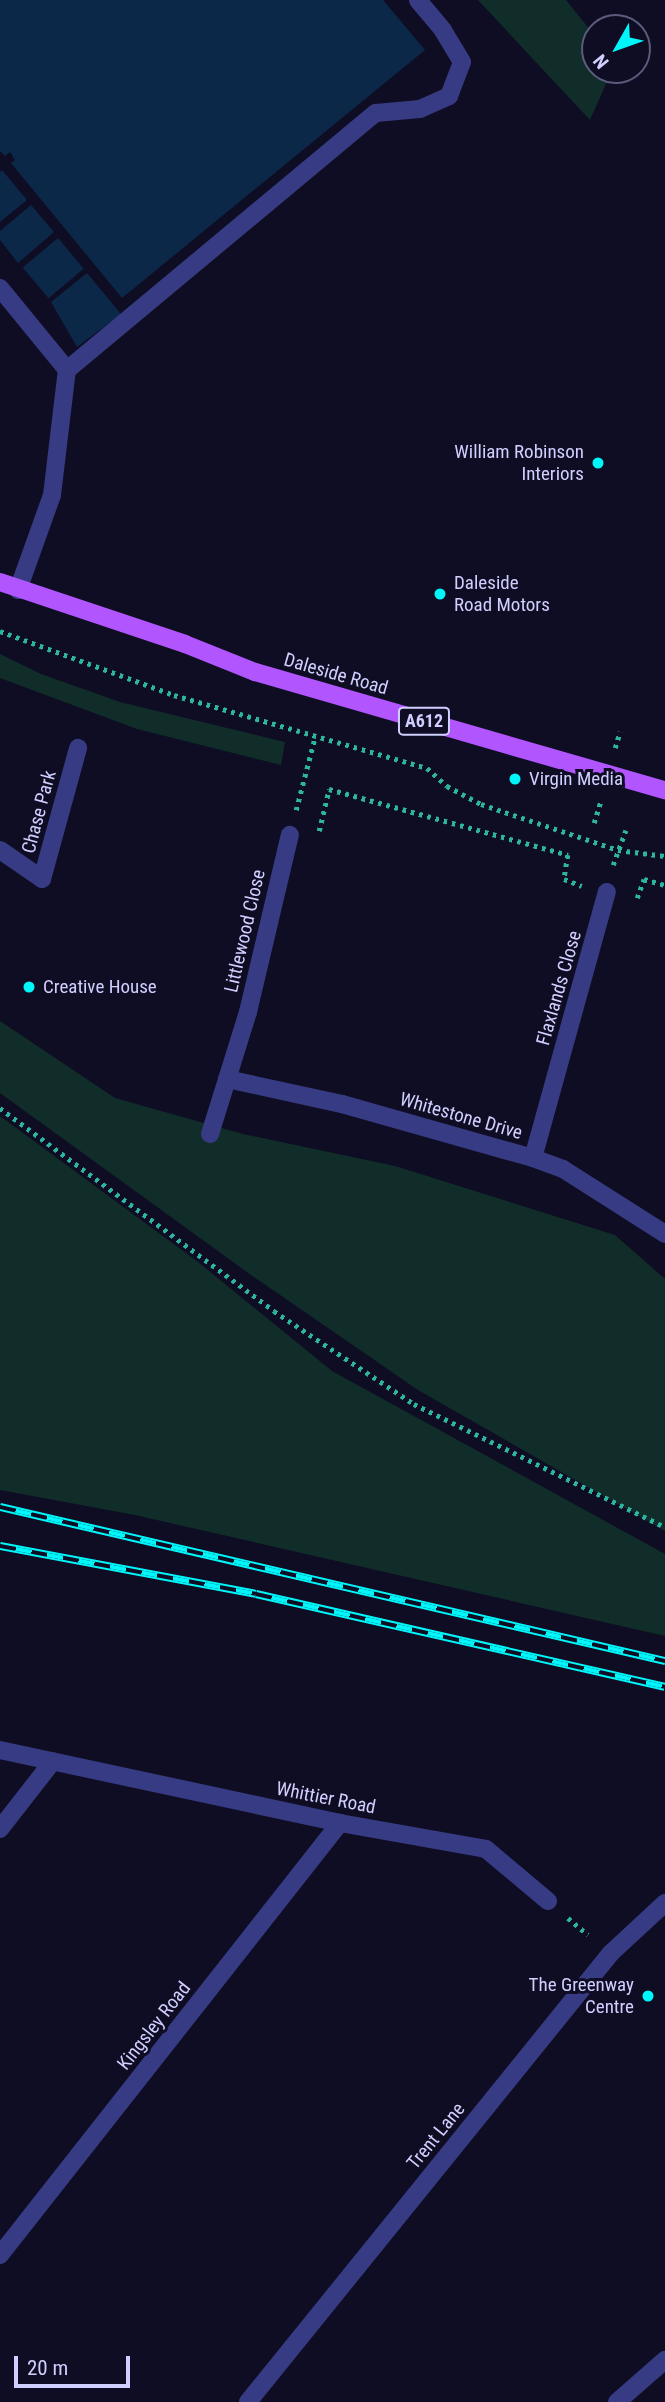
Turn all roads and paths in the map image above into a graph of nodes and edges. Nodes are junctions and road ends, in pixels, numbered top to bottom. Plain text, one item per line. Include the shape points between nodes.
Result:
1 (418, 0) edge
2 (0, 288) edge
3 (67, 370) junction
4 (0, 582) edge
5 (18, 590) junction
6 (0, 631) edge
7 (315, 737) junction
8 (78, 748) dead end
9 (665, 790) edge
10 (626, 830) dead end
11 (290, 835) junction
12 (0, 850) edge
13 (618, 850) junction
14 (665, 856) edge
15 (665, 885) edge
16 (607, 893) junction
17 (228, 1079) junction
18 (0, 1108) edge
19 (211, 1134) dead end
20 (533, 1158) junction
21 (665, 1234) edge
22 (665, 1527) edge
23 (0, 1750) edge
24 (53, 1761) junction
25 (340, 1823) junction
26 (0, 1829) edge
27 (548, 1902) joint
28 (665, 1903) edge
29 (611, 1953) junction
30 (0, 2255) edge
31 (665, 2360) edge
32 (248, 2402) edge
33 (617, 2402) edge

1 - 3 street via 462,62 449,96 420,110 376,113
2 - 3 street
3 - 5 street via 52,495
4 - 5 main road, Daleside Road / A612
5 - 9 main road, Daleside Road / A612 via 185,644 255,672
6 - 7 path via 174,695
7 - 11 path
7 - 13 path via 427,768 447,786 481,804
8 - 12 street, Chase Park via 42,879
10 - 13 path
11 - 16 path via 317,842 329,789 568,855 564,879
11 - 17 street, Littlewood Close
13 - 14 path
13 - 16 path
15 - 16 path via 644,879 637,899
16 - 20 street, Flaxlands Close
17 - 19 street, Littlewood Close
17 - 20 street, Whitestone Drive via 342,1104
18 - 22 path via 274,1311 414,1404
20 - 21 street, Whitestone Drive via 563,1169
23 - 24 street, Whittier Road
24 - 25 street, Whittier Road
24 - 26 street
25 - 27 street, Whittier Road via 486,1849
25 - 30 street, Kingsley Road
27 - 29 path
28 - 29 street, Trent Lane
29 - 32 street, Trent Lane
31 - 33 street

